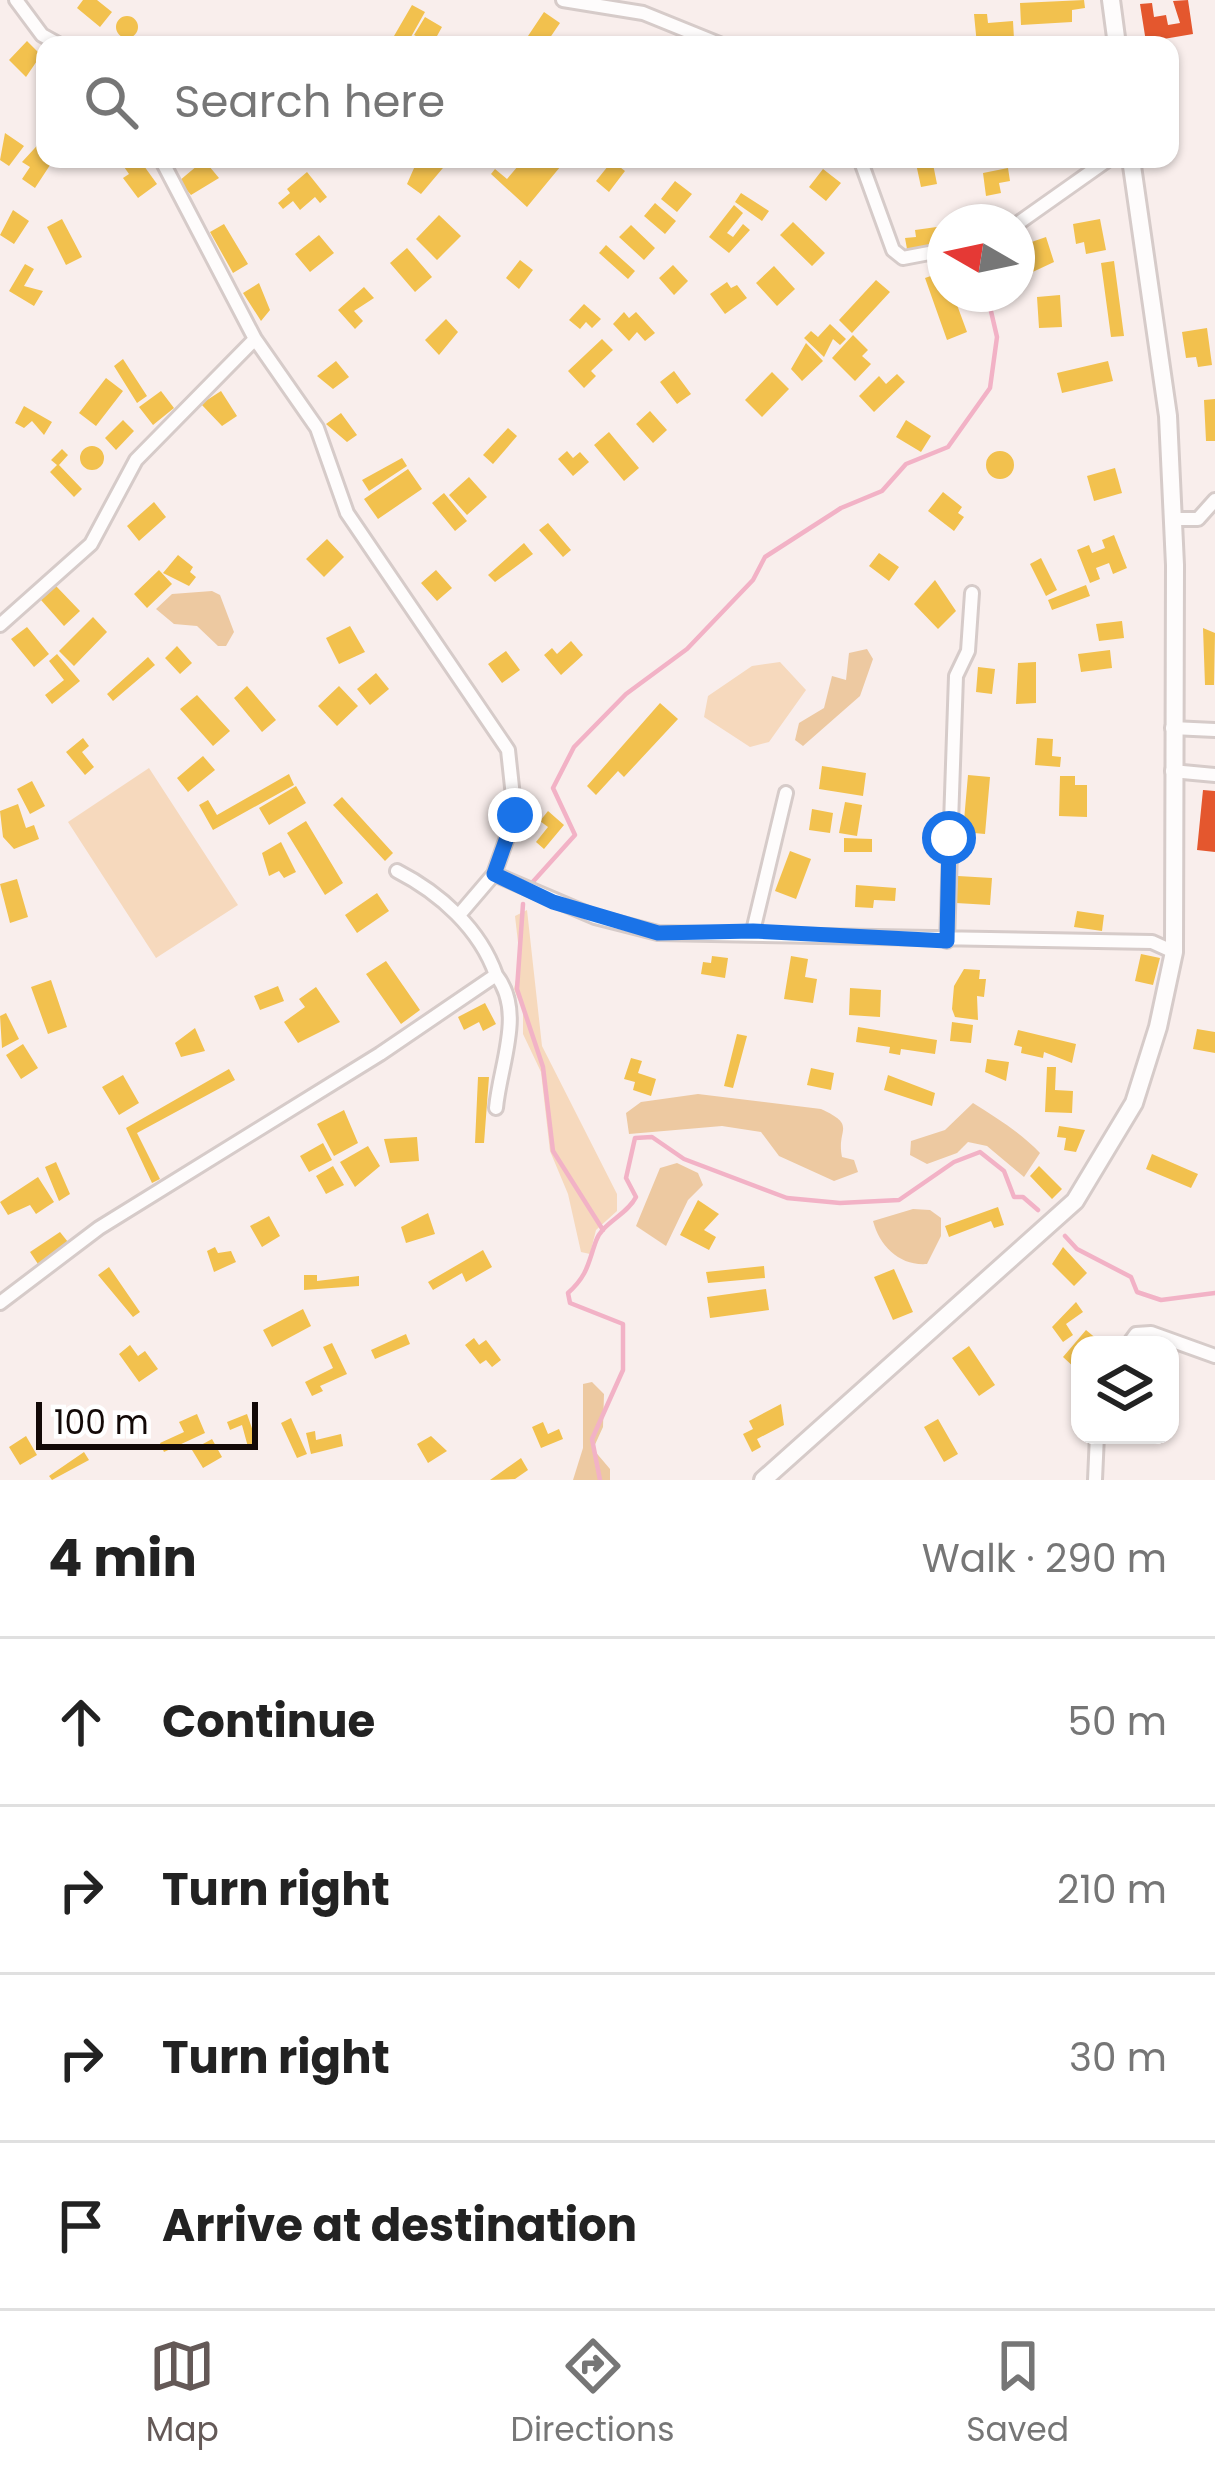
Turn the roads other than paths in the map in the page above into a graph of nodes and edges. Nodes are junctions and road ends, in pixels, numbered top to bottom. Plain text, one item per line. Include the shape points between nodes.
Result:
1 (563, 0) edge
2 (1111, 0) edge
3 (19, 1) edge
4 (45, 36) edge
5 (700, 36) edge
6 (1116, 36) edge
7 (166, 168) edge
8 (863, 168) edge
9 (1096, 168) edge
10 (1133, 168) edge
11 (1035, 211) edge
12 (927, 253) edge
13 (255, 339) junction
14 (1215, 500) edge
15 (1173, 519) junction
16 (972, 593) dead end
17 (0, 625) edge
18 (1172, 728) junction
19 (1215, 730) edge
20 (1172, 770) junction
21 (1215, 775) edge
22 (785, 793) dead end
23 (397, 871) dead end
24 (494, 874) junction
25 (459, 915) junction
26 (753, 931) junction
27 (947, 941) junction
28 (1174, 952) junction
29 (496, 975) junction
30 (496, 1108) dead end
31 (0, 1304) edge
32 (1179, 1344) edge
33 (1215, 1356) edge
34 (1097, 1444) edge
35 (763, 1480) edge
36 (1095, 1480) edge

1 - 5 street via 643,13
2 - 6 main road
3 - 4 street
7 - 13 street
8 - 12 street via 892,250 903,258
9 - 11 street
10 - 15 main road via 1168,416
13 - 17 street via 136,460 91,544
13 - 24 street via 317,428 347,513 508,750 515,815
14 - 15 street via 1198,519
15 - 18 main road
16 - 27 street via 968,651 956,676
18 - 19 street
18 - 20 main road
20 - 21 street
20 - 28 main road
22 - 26 street
23 - 25 street
24 - 25 street
24 - 26 street via 617,925 687,935
25 - 29 street
26 - 27 street
27 - 28 street via 1151,942
28 - 35 main road via 1134,1103 1075,1201
29 - 30 street via 511,1017
29 - 31 street via 152,1193
32 - 33 street
34 - 36 street

